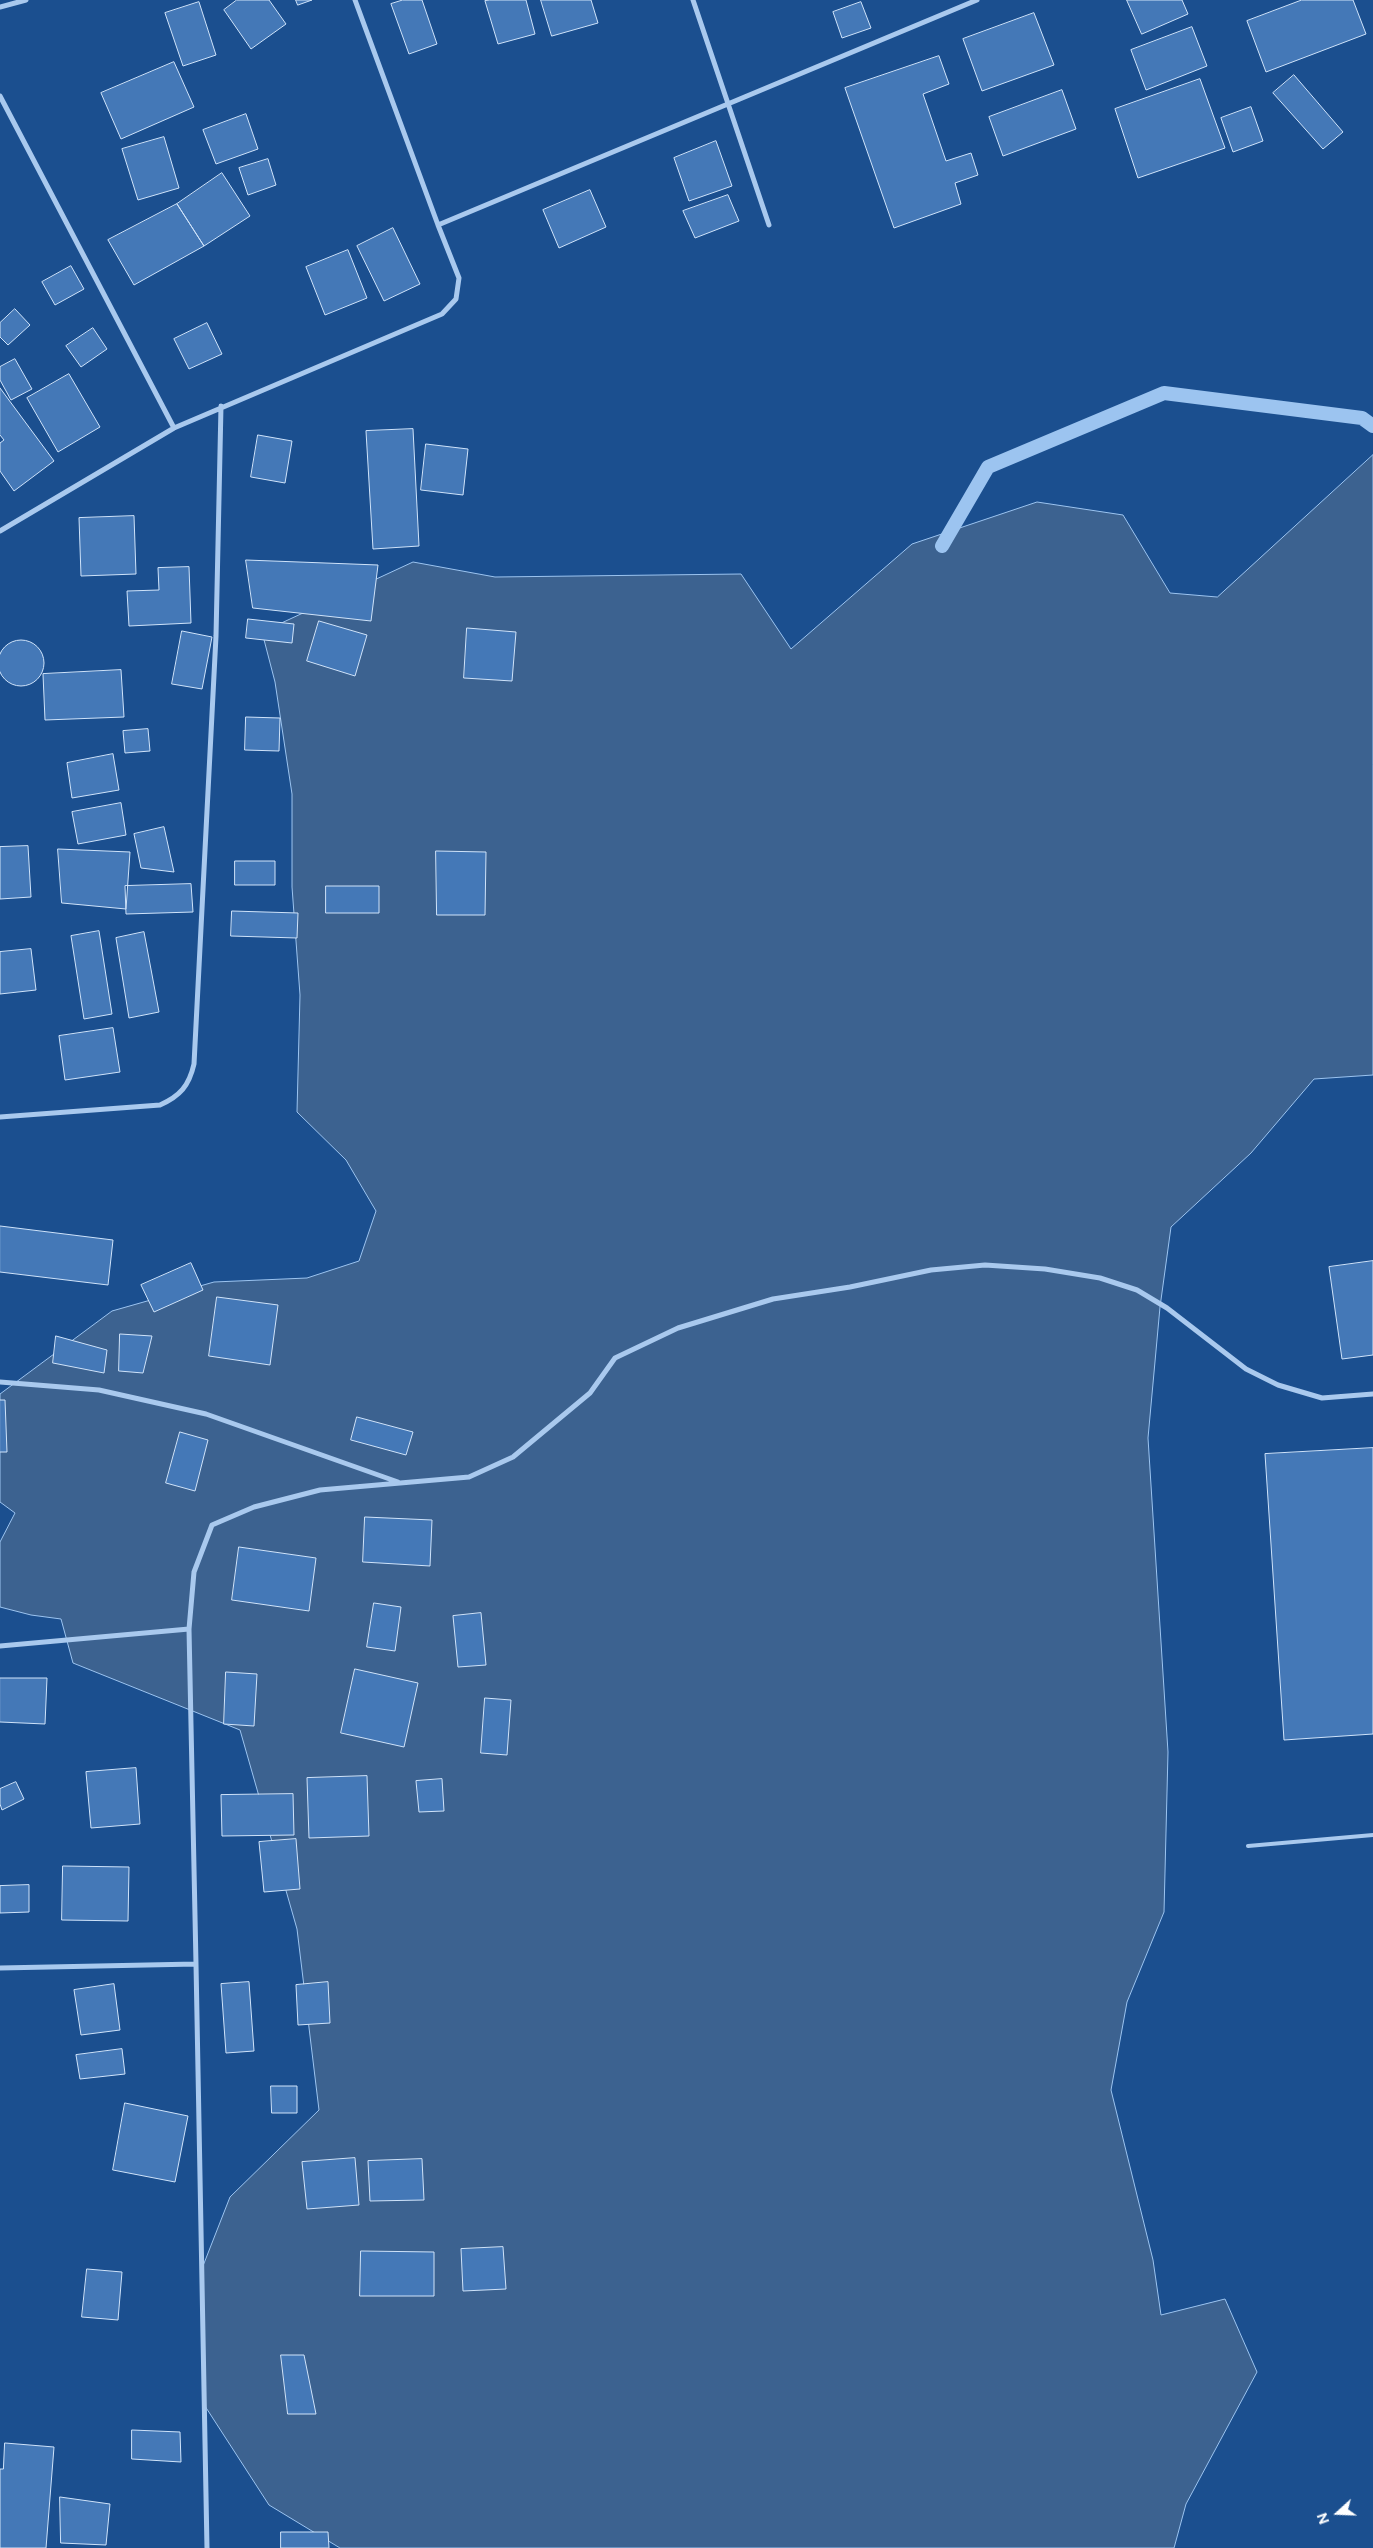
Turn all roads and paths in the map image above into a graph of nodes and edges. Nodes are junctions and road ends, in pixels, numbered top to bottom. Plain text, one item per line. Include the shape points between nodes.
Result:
1 (26, 0) edge
2 (355, 0) edge
3 (692, 0) edge
4 (977, 0) edge
5 (0, 8) edge
6 (0, 96) edge
7 (727, 103) junction
8 (438, 225) junction
9 (769, 225) dead end
10 (221, 406) junction
11 (174, 428) junction
12 (0, 531) edge
13 (0, 1117) edge
14 (0, 1382) edge
15 (1373, 1394) edge
16 (400, 1483) junction
17 (189, 1629) junction
18 (0, 1646) edge
19 (1373, 1835) edge
20 (1248, 1846) dead end
21 (196, 1964) junction
22 (0, 1968) edge
23 (208, 2548) edge

1 - 5 street
2 - 8 street
3 - 7 street
4 - 7 street
6 - 11 street
7 - 8 street
7 - 9 street
8 - 10 street via 459,278 456,299 442,314
10 - 11 street
10 - 13 street via 216,636 194,1064 190,1081 177,1098 160,1105
11 - 12 street
14 - 16 street via 99,1390 206,1414
15 - 16 street via 1322,1398 1278,1386 1246,1369 1167,1308 1137,1290 1075,1273 985,1265 931,1270 773,1299 678,1328 614,1358 590,1393 513,1457 468,1478
16 - 17 street via 320,1490 254,1507 212,1525 194,1572
17 - 18 street
17 - 21 street
19 - 20 lane
21 - 22 street
21 - 23 street

